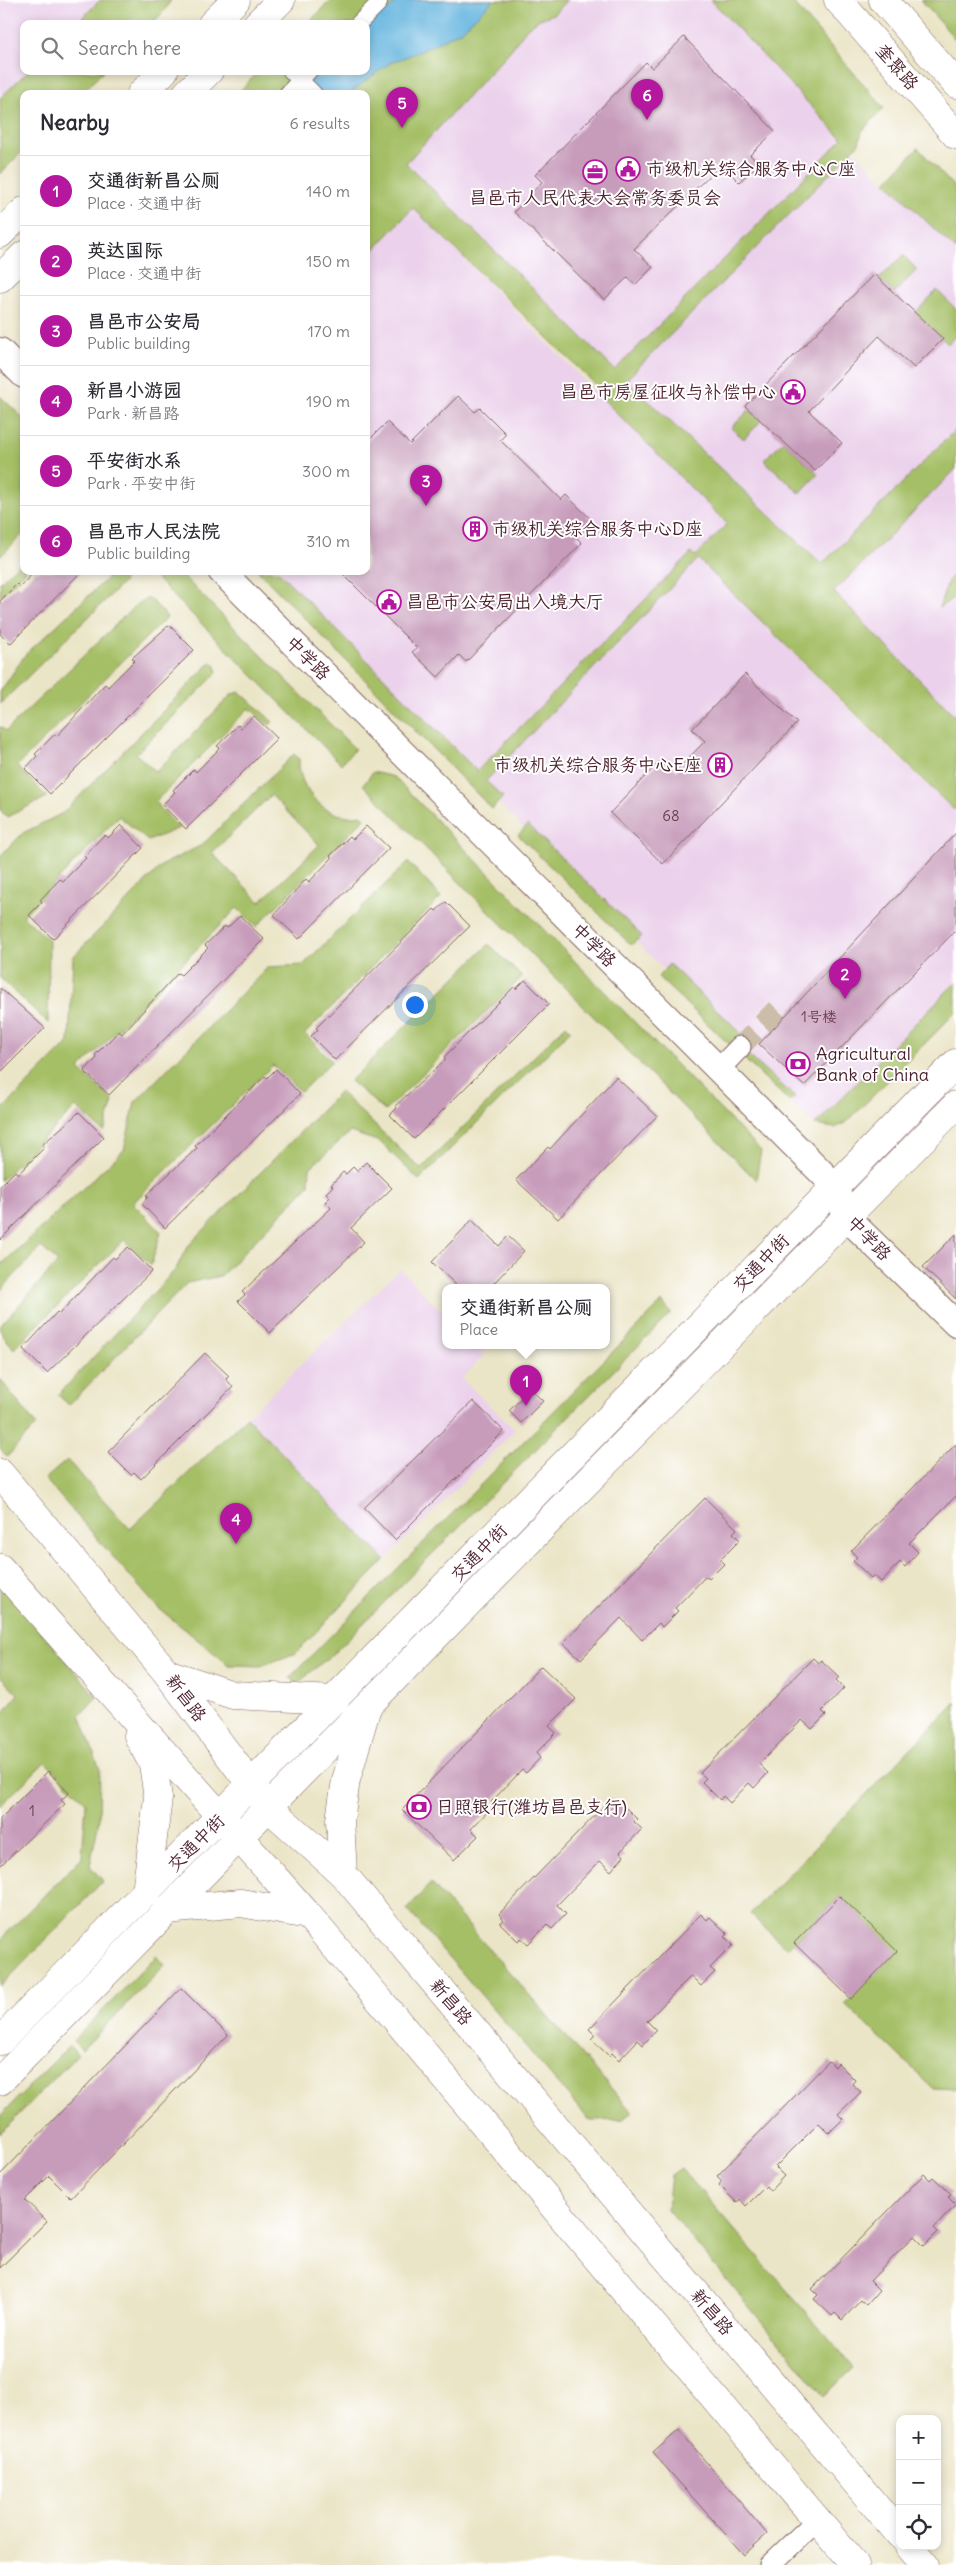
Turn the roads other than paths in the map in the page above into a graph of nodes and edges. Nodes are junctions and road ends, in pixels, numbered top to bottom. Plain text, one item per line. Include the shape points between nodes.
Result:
1 (236, 0) edge
2 (281, 0) edge
3 (838, 0) edge
4 (883, 0) edge
5 (379, 3) dead end
6 (216, 20) edge
7 (261, 20) edge
8 (362, 20) edge
9 (160, 75) edge
10 (205, 75) edge
11 (299, 75) edge
12 (301, 75) edge
13 (956, 84) edge
14 (146, 90) edge
15 (190, 90) edge
16 (290, 90) edge
17 (311, 90) edge
18 (956, 135) edge
19 (20, 215) edge
20 (0, 234) edge
21 (20, 259) edge
22 (0, 278) edge
23 (0, 351) edge
24 (20, 371) edge
25 (225, 575) edge
26 (740, 1047) tunnel mouth
27 (956, 1063) edge
28 (719, 1069) junction
29 (956, 1105) edge
30 (835, 1186) junction
31 (846, 1217) junction
32 (956, 1324) edge
33 (0, 1473) edge
34 (0, 1568) edge
35 (167, 1673) junction
36 (336, 1700) junction
37 (368, 1704) junction
38 (122, 1706) junction
39 (260, 1796) junction
40 (229, 1827) junction
41 (343, 1874) junction
42 (156, 1902) junction
43 (308, 1915) junction
44 (0, 2041) edge
45 (0, 2081) edge
46 (817, 2520) junction
47 (896, 2530) edge
48 (912, 2550) edge
49 (770, 2565) edge
50 (855, 2565) edge
51 (925, 2565) edge

1 - 6 main road
2 - 7 main road
3 - 18 main road, 奎聚路
4 - 13 main road, 奎聚路
5 - 8 street
9 - 14 main road
10 - 15 main road
11 - 16 street
12 - 17 street
19 - 20 main road
21 - 22 main road
23 - 24 street
25 - 28 street, 中学路
26 - 28 street
27 - 30 main road, 交通中街
28 - 30 street, 中学路
29 - 31 main road, 交通中街
30 - 31 street, 中学路
30 - 36 main road, 交通中街
31 - 32 street, 中学路
31 - 37 main road, 交通中街
33 - 35 main road, 新昌路
34 - 38 main road
35 - 36 main road via 233,1695
35 - 39 main road, 新昌路
36 - 39 main road, 交通中街
37 - 39 main road, 交通中街
37 - 41 main road via 346,1780 340,1820
38 - 40 main road
38 - 42 main road via 153,1764 158,1798
39 - 40 main road, 交通中街
39 - 41 main road, 新昌路
40 - 42 main road, 交通中街
40 - 43 main road
41 - 47 main road, 新昌路
42 - 43 main road via 241,1903
42 - 44 main road, 交通中街
42 - 45 main road, 交通中街
43 - 46 main road
46 - 49 street
46 - 50 main road
48 - 51 main road

